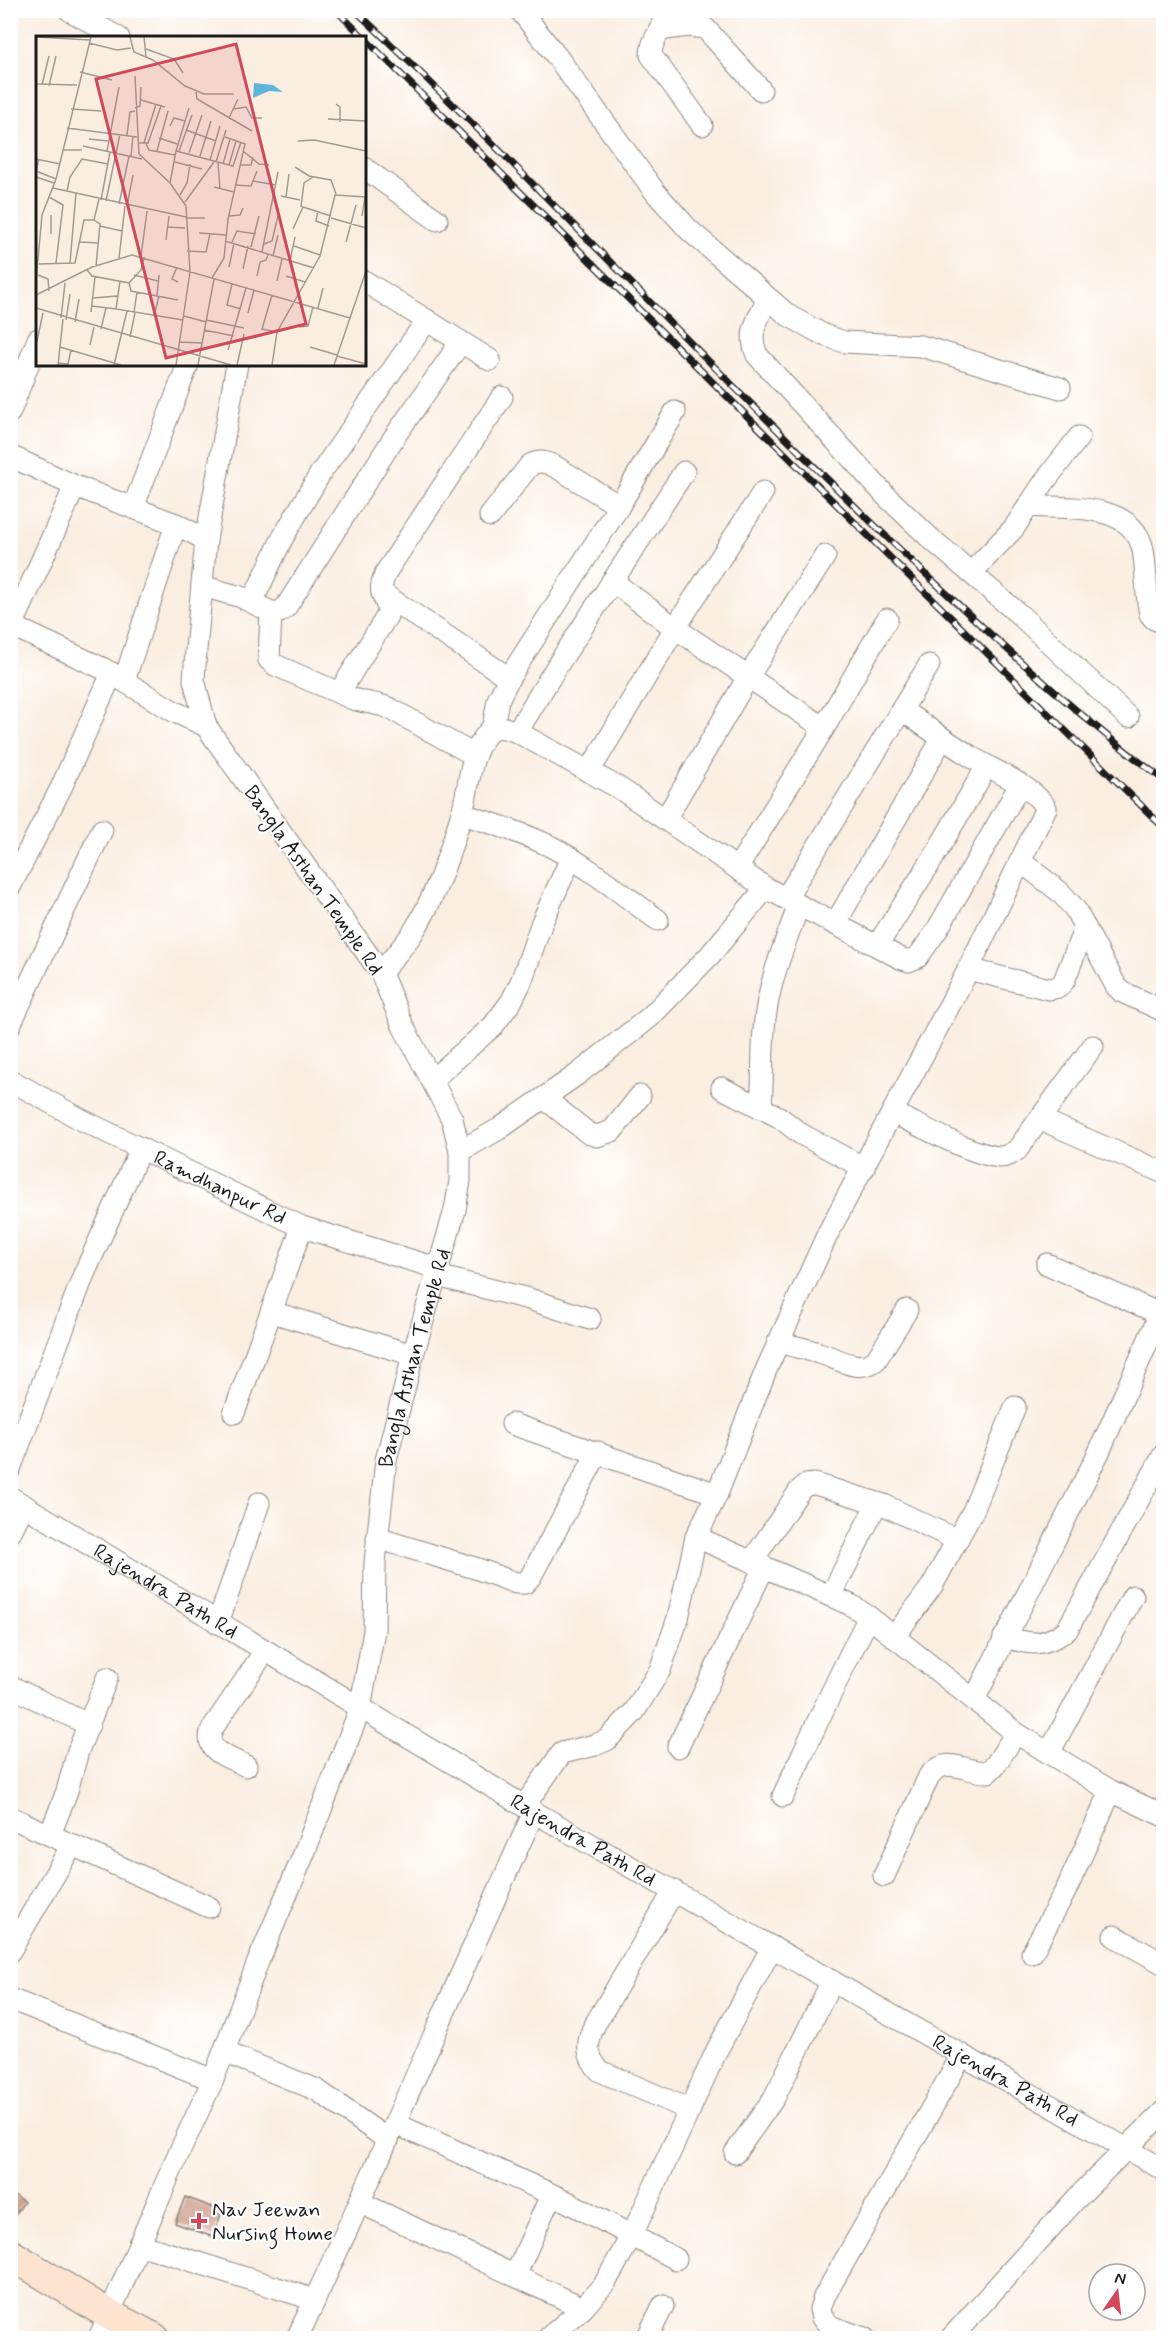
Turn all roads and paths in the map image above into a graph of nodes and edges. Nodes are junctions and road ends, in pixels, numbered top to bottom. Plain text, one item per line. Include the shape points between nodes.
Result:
1 (69, 10) edge
2 (523, 12) edge
3 (661, 20) edge
4 (115, 36) edge
5 (761, 90) dead end
6 (702, 125) dead end
7 (366, 169) edge
8 (437, 220) dead end
9 (366, 282) edge
10 (767, 299) junction
11 (427, 320) junction
12 (461, 342) junction
13 (36, 344) edge
14 (490, 360) dead end
15 (187, 366) edge
16 (237, 366) edge
17 (1060, 388) dead end
18 (502, 397) dead end
19 (10, 412) edge
20 (675, 412) dead end
21 (1079, 437) dead end
22 (10, 456) edge
23 (684, 472) dead end
24 (75, 486) junction
25 (763, 492) dead end
26 (619, 506) junction
27 (1028, 506) junction
28 (133, 508) junction
29 (490, 516) dead end
30 (176, 524) junction
31 (206, 540) junction
32 (825, 556) dead end
33 (971, 573) junction
34 (612, 582) junction
35 (202, 586) junction
36 (382, 593) junction
37 (252, 602) junction
38 (271, 612) junction
39 (887, 619) dead end
40 (1164, 623) edge
41 (11, 627) edge
42 (675, 628) junction
43 (929, 665) dead end
44 (118, 677) junction
45 (748, 677) junction
46 (509, 678) junction
47 (339, 693) junction
48 (902, 710) junction
49 (1128, 717) dead end
50 (206, 726) junction
51 (493, 727) junction
52 (824, 728) junction
53 (517, 732) junction
54 (942, 739) junction
55 (474, 755) junction
56 (987, 766) junction
57 (590, 772) junction
58 (1020, 785) junction
59 (462, 814) junction
60 (666, 818) junction
61 (102, 830) dead end
62 (571, 858) junction
63 (1020, 861) junction
64 (738, 867) junction
65 (10, 888) edge
66 (766, 888) junction
67 (793, 901) junction
68 (658, 920) dead end
69 (835, 924) junction
70 (1085, 927) junction
71 (877, 946) junction
72 (968, 969) junction
73 (381, 973) junction
74 (1164, 1011) edge
75 (10, 1025) edge
76 (1094, 1046) dead end
77 (10, 1080) edge
78 (432, 1080) junction
79 (722, 1088) dead end
80 (640, 1095) dead end
81 (544, 1098) junction
82 (761, 1108) junction
83 (893, 1113) junction
84 (1040, 1119) junction
85 (141, 1148) junction
86 (460, 1151) junction
87 (864, 1168) junction
88 (1164, 1173) edge
89 (302, 1227) junction
90 (1047, 1264) dead end
91 (438, 1272) junction
92 (1162, 1309) edge
93 (907, 1310) dead end
94 (272, 1312) junction
95 (590, 1318) dead end
96 (778, 1342) junction
97 (413, 1355) junction
98 (1015, 1407) dead end
99 (234, 1413) dead end
100 (512, 1424) dead end
101 (598, 1452) junction
102 (1164, 1454) edge
103 (10, 1468) edge
104 (717, 1494) junction
105 (17, 1501) edge
106 (259, 1503) dead end
107 (877, 1503) junction
108 (10, 1533) edge
109 (696, 1537) junction
110 (377, 1538) junction
111 (957, 1540) junction
112 (758, 1564) junction
113 (831, 1596) junction
114 (1133, 1596) dead end
115 (869, 1617) junction
116 (218, 1623) junction
117 (894, 1637) junction
118 (1005, 1637) junction
119 (265, 1651) junction
120 (107, 1678) dead end
121 (10, 1686) edge
122 (974, 1700) junction
123 (360, 1709) junction
124 (89, 1725) junction
125 (1016, 1733) junction
126 (678, 1747) dead end
127 (1049, 1753) junction
128 (246, 1766) dead end
129 (1111, 1791) junction
130 (783, 1796) dead end
131 (529, 1809) junction
132 (1164, 1816) edge
133 (10, 1817) edge
134 (50, 1835) junction
135 (72, 1845) junction
136 (884, 1876) dead end
137 (674, 1891) junction
138 (209, 1907) dead end
139 (1114, 1936) dead end
140 (772, 1947) junction
141 (10, 1951) edge
142 (1032, 1953) dead end
143 (1164, 1964) edge
144 (832, 1981) junction
145 (10, 1999) edge
146 (224, 2052) junction
147 (962, 2055) junction
148 (213, 2080) junction
149 (690, 2110) junction
150 (1164, 2111) edge
151 (392, 2132) junction
152 (1126, 2148) junction
153 (735, 2153) dead end
154 (1164, 2170) edge
155 (552, 2195) junction
156 (361, 2203) junction
157 (632, 2235) junction
158 (139, 2244) junction
159 (10, 2254) edge
160 (676, 2259) dead end
161 (515, 2276) junction
162 (315, 2300) junction
163 (663, 2306) dead end
164 (583, 2308) junction
165 (103, 2326) edge
166 (154, 2338) edge
167 (297, 2338) edge
168 (548, 2338) edge
169 (647, 2338) edge
170 (864, 2338) edge
171 (951, 2338) edge

1 - 4 street
2 - 10 street via 655,192 689,230
3 - 5 street via 705,28
3 - 6 street via 651,56
7 - 8 street
9 - 11 street
10 - 17 street via 789,316 844,342 921,346
10 - 33 street via 754,329 752,342 757,355 887,497
11 - 12 street
11 - 37 street via 320,474 282,539
12 - 14 street
12 - 38 street via 395,436 286,607
13 - 19 street
15 - 28 street
16 - 31 street, Bangla Asthan Temple Rd
18 - 36 street via 386,572
20 - 26 street
21 - 27 street
22 - 24 street
23 - 34 street
24 - 28 street
24 - 41 street
25 - 42 street
26 - 29 street via 556,466 537,462 530,465
26 - 46 street
27 - 33 street via 1014,528
27 - 40 street via 1103,512 1126,520 1142,546 1150,614
28 - 30 street
30 - 31 street
30 - 44 street
31 - 35 street, Bangla Asthan Temple Rd
32 - 45 street
33 - 49 street
34 - 42 street
34 - 53 street
35 - 37 street
35 - 50 street, Bangla Asthan Temple Rd via 194,680
36 - 46 street
36 - 47 street via 389,608 387,616
37 - 38 street
38 - 47 street via 269,660
39 - 52 street
41 - 44 street
42 - 45 street
42 - 57 street
43 - 48 street
44 - 50 street
44 - 65 street
45 - 52 street
45 - 60 street
46 - 51 street via 498,700
47 - 55 street via 389,708
48 - 54 street
48 - 67 street
50 - 73 street, Bangla Asthan Temple Rd
51 - 53 street
51 - 55 street via 481,739
52 - 64 street
53 - 57 street
54 - 56 street
54 - 69 street
55 - 59 street
56 - 58 street
56 - 71 street
57 - 60 street
58 - 63 street via 1046,808
58 - 71 street via 918,957 909,961
59 - 62 street via 507,827
59 - 73 street via 430,903
60 - 64 street
61 - 75 street
62 - 68 street
62 - 78 street via 511,1002 494,1026
63 - 70 street via 1060,892
63 - 72 street
64 - 66 street
66 - 67 street
66 - 81 street via 710,955 650,1017
67 - 69 street
67 - 82 street via 764,1029
69 - 71 street
70 - 72 street via 1059,987 1049,989
70 - 74 street via 1116,986
72 - 83 street
73 - 78 street, Bangla Asthan Temple Rd
76 - 84 street
77 - 85 street, Ramdhanpur Rd
78 - 86 street, Bangla Asthan Temple Rd via 452,1119
79 - 82 street
80 - 81 street via 612,1131 597,1136
81 - 86 street
82 - 87 street
83 - 84 street via 999,1157 1017,1150
83 - 87 street
84 - 88 street
85 - 89 street, Ramdhanpur Rd
85 - 103 street via 84,1274
86 - 91 street, Bangla Asthan Temple Rd via 455,1210
87 - 96 street via 829,1231
89 - 91 street, Ramdhanpur Rd
89 - 94 street
90 - 92 street
91 - 95 street, Ramdhanpur Rd
91 - 97 street, Bangla Asthan Temple Rd
92 - 118 street via 1099,1452
93 - 96 street via 870,1365 850,1365
94 - 97 street
94 - 99 street
96 - 104 street
97 - 110 street, Bangla Asthan Temple Rd via 386,1461
98 - 111 street via 973,1511
100 - 101 street
101 - 104 street
101 - 110 street via 525,1583
102 - 118 street via 1067,1630 1041,1644
104 - 109 street
105 - 108 street
105 - 116 street, Rajendra Path Rd
106 - 116 street
107 - 111 street
107 - 112 street via 825,1486 806,1485
107 - 113 street
109 - 112 street
109 - 131 street via 660,1670 634,1712 607,1740 562,1753
110 - 123 street, Bangla Asthan Temple Rd via 374,1631
111 - 117 street via 932,1586
112 - 113 street
112 - 126 street
113 - 115 street
114 - 127 street
115 - 117 street
115 - 130 street
116 - 119 street, Rajendra Path Rd
117 - 122 street
118 - 122 street
119 - 123 street, Rajendra Path Rd
119 - 128 street via 208,1737 217,1751
120 - 124 street
121 - 124 street
122 - 125 street
123 - 131 street, Rajendra Path Rd
123 - 146 street, Bangla Asthan Temple Rd
124 - 134 street
125 - 127 street
125 - 136 street via 988,1772 942,1765 935,1768
127 - 129 street
129 - 132 street
129 - 142 street
131 - 137 street, Rajendra Path Rd
131 - 151 street
133 - 134 street
134 - 135 street
135 - 138 street
135 - 141 street
137 - 140 street, Rajendra Path Rd
137 - 149 street via 594,2026 588,2050 600,2071
139 - 143 street
140 - 144 street, Rajendra Path Rd
140 - 149 street
144 - 147 street, Rajendra Path Rd
144 - 153 street via 774,2098
145 - 148 street
146 - 148 street, Bangla Asthan Temple Rd
146 - 151 street via 311,2087
147 - 152 street, Rajendra Path Rd
147 - 170 street via 824,2297 822,2318 832,2327
148 - 158 street, Bangla Asthan Temple Rd
149 - 157 street
150 - 152 street
151 - 155 street
151 - 156 street
152 - 154 street, Rajendra Path Rd
152 - 171 street
155 - 157 street
155 - 161 street
156 - 161 street
156 - 162 street
157 - 160 street
157 - 164 street via 605,2283
158 - 162 street
158 - 165 street, Bangla Asthan Temple Rd
159 - 165 street
161 - 164 street
162 - 167 street
163 - 169 street
164 - 168 street
165 - 166 street

